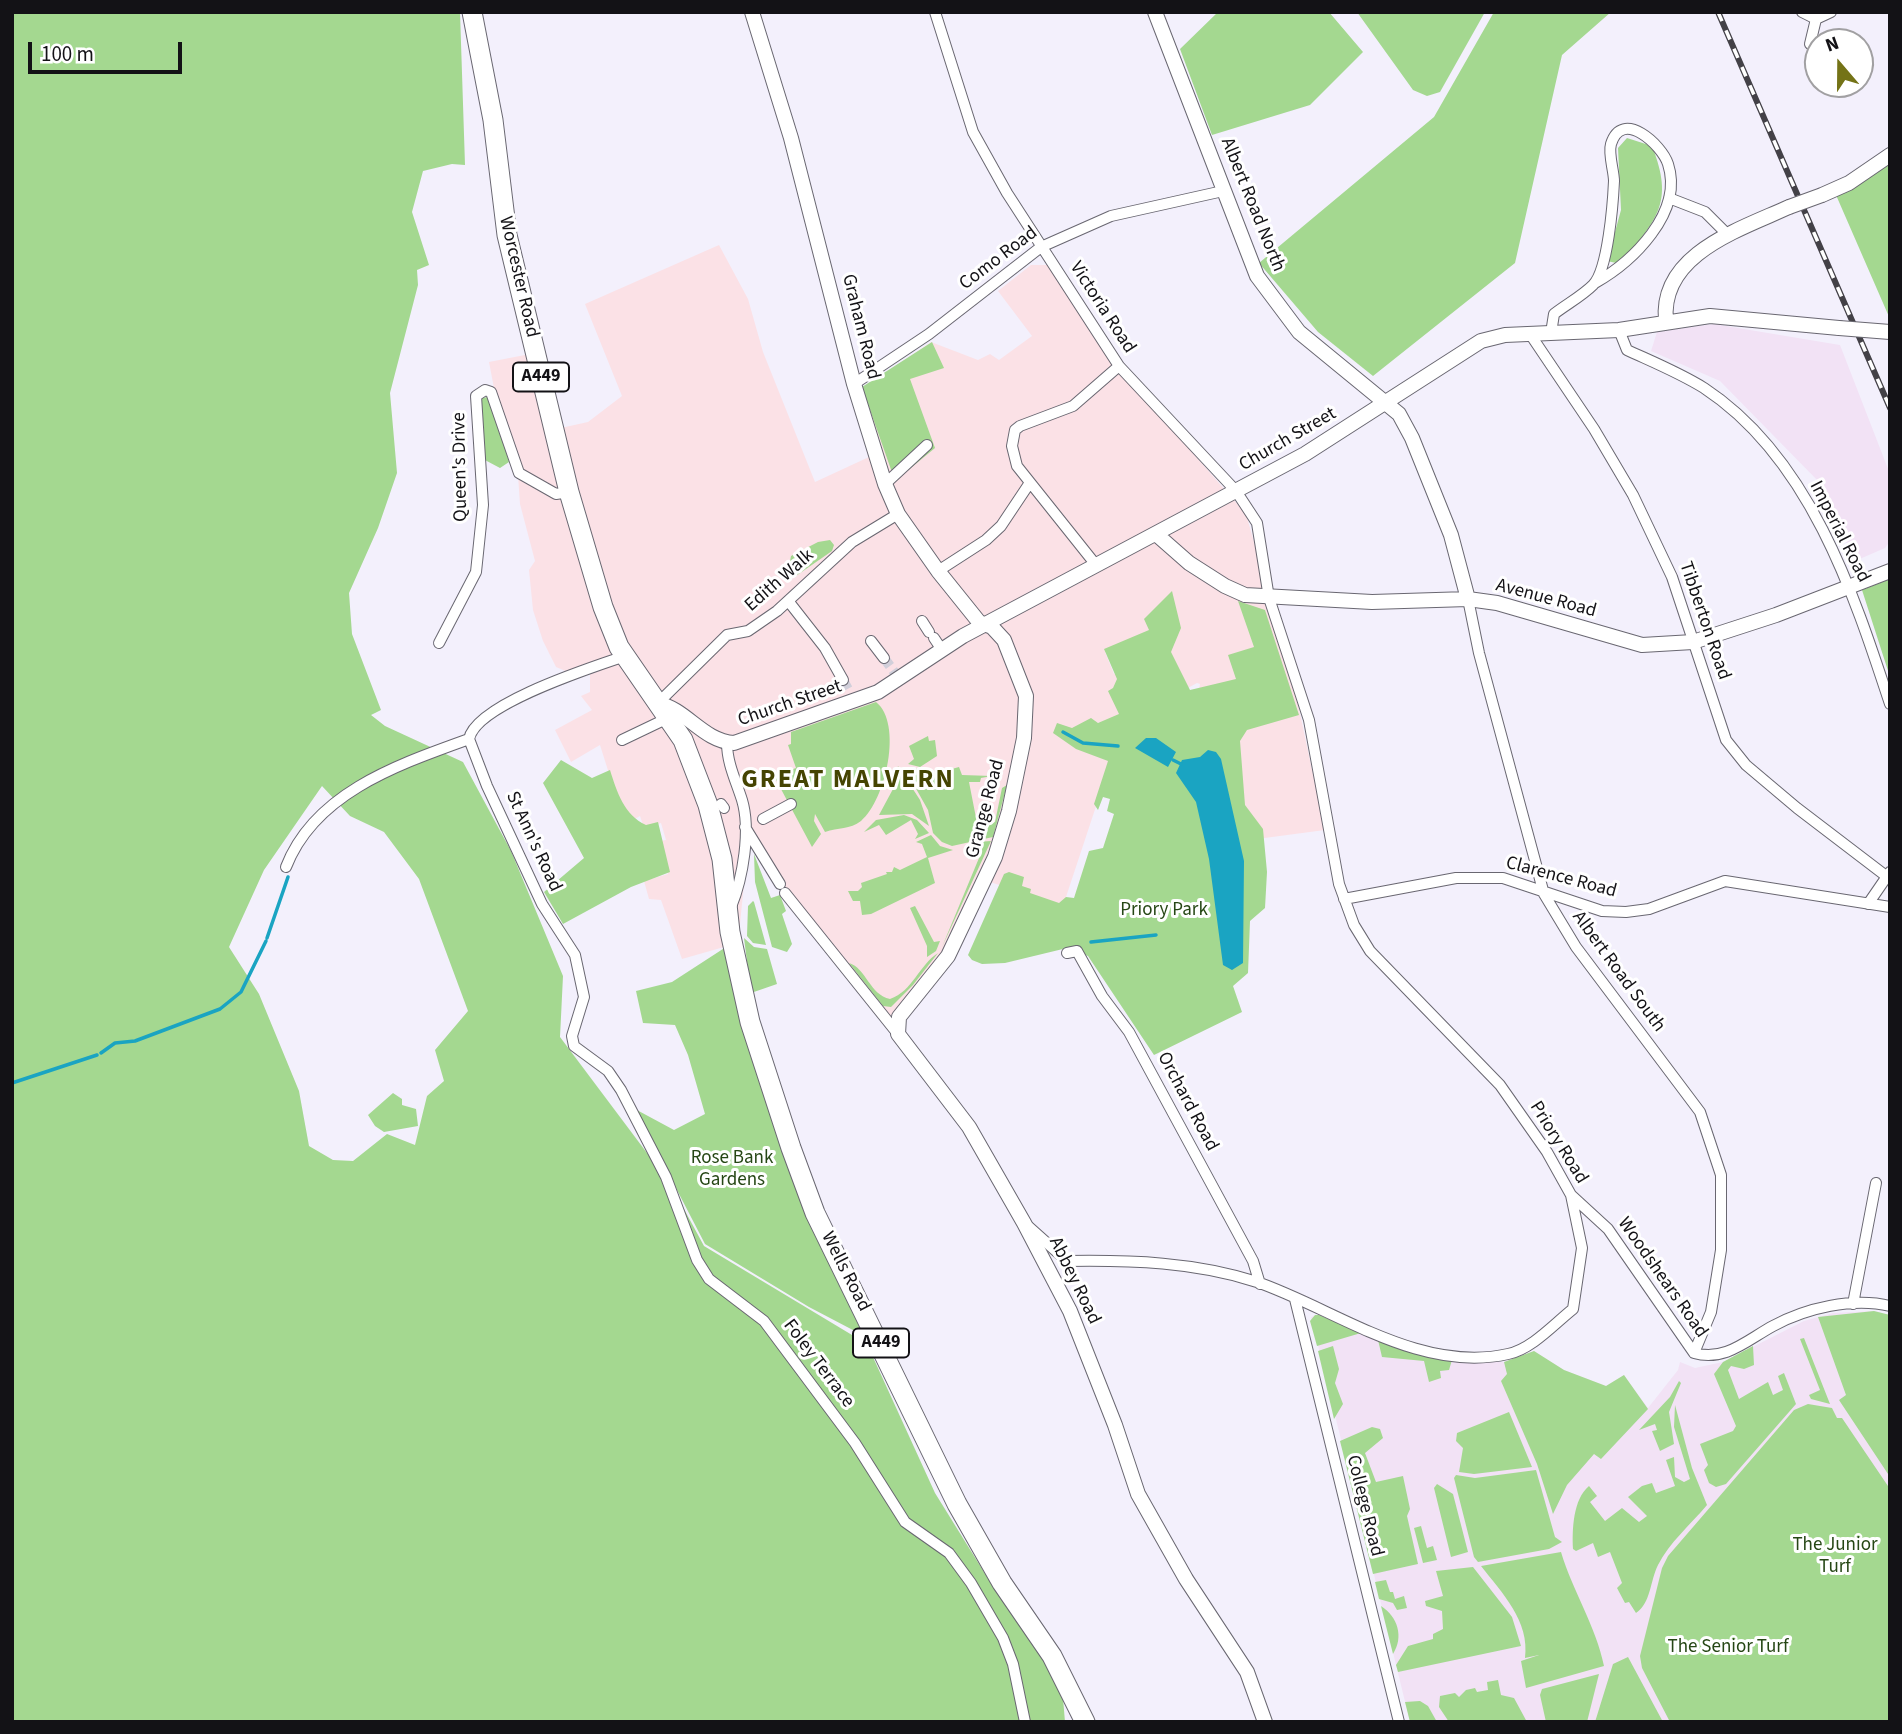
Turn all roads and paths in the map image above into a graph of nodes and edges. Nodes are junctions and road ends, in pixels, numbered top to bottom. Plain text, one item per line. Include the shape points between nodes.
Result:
1 (472, 12) edge
2 (752, 12) edge
3 (935, 12) edge
4 (1155, 12) edge
5 (1802, 12) edge
6 (1831, 12) edge
7 (1816, 19) junction
8 (1814, 28) edge
9 (1890, 155) edge
10 (1223, 191) junction
11 (1669, 198) junction
12 (1726, 233) junction
13 (1041, 247) junction
14 (1595, 283) junction
15 (1666, 321) junction
16 (1619, 330) junction
17 (1890, 332) edge
18 (1551, 333) junction
19 (1530, 334) junction
20 (1119, 366) junction
21 (854, 384) junction
22 (1385, 404) junction
23 (927, 445) dead end
24 (885, 484) junction
25 (1029, 484) junction
26 (1236, 491) junction
27 (569, 492) junction
28 (898, 514) junction
29 (1156, 534) junction
30 (1096, 565) junction
31 (938, 571) junction
32 (1890, 571) edge
33 (1849, 587) junction
34 (1269, 598) junction
35 (1468, 599) junction
36 (789, 602) junction
37 (922, 621) dead end
38 (983, 625) junction
39 (935, 640) junction
40 (871, 641) dead end
41 (1693, 642) junction
42 (439, 643) dead end
43 (625, 656) junction
44 (884, 658) tunnel mouth
45 (843, 680) tunnel mouth
46 (1890, 704) edge
47 (663, 710) junction
48 (466, 740) junction
49 (622, 740) dead end
50 (727, 743) junction
51 (791, 804) dead end
52 (763, 819) dead end
53 (745, 827) junction
54 (286, 867) dead end
55 (1889, 876) edge
56 (1544, 894) junction
57 (1344, 899) junction
58 (1868, 904) junction
59 (1890, 907) edge
60 (728, 913) junction
61 (1067, 953) dead end
62 (575, 955) joint
63 (898, 1034) junction
64 (1877, 1183) dead end
65 (1572, 1195) junction
66 (1024, 1223) junction
67 (1260, 1283) junction
68 (1295, 1299) junction
69 (1853, 1304) junction
70 (1890, 1306) edge
71 (1694, 1353) junction
72 (1075, 1713) edge
73 (1025, 1722) edge
74 (1084, 1722) edge
75 (1265, 1722) edge
76 (1399, 1722) edge

1 - 27 highway, Worcester Road / A449 via 493,120 506,235
2 - 21 street, Graham Road via 813,217
3 - 13 street, Victoria Road via 973,132
4 - 10 street, Albert Road North
5 - 7 street
6 - 7 street
7 - 8 street
9 - 12 street, bridge via 1849,183
10 - 13 street, Como Road via 1111,216
10 - 22 street, Albert Road North via 1257,276 1274,303 1325,356
11 - 12 street via 1705,212
11 - 14 street via 1644,244 1624,265
11 - 14 street via 1672,174 1660,148 1643,132 1627,129 1619,133 1611,144 1609,237
12 - 15 street via 1678,278 1668,293
13 - 20 street, Victoria Road
13 - 21 street, Como Road via 929,334
14 - 18 street via 1554,314
15 - 16 street, Church Street
15 - 17 street, Church Street, bridge via 1710,316
16 - 18 street, Church Street
16 - 33 street, Imperial Road via 1627,350 1705,389 1766,445 1805,496
18 - 19 street, Church Street
19 - 22 street, Church Street via 1481,341
19 - 41 street, Tibberton Road via 1633,495 1672,578
20 - 25 street via 1073,406 1015,430 1013,454
20 - 26 street, Victoria Road
21 - 24 street, Graham Road
22 - 26 street, Church Street
22 - 35 street, Albert Road North via 1399,414 1412,438 1451,535
23 - 24 street
24 - 28 street, Graham Road
25 - 30 street
25 - 31 street via 1002,526
26 - 29 street, Church Street
26 - 34 street, Victoria Road via 1257,523
27 - 42 street, Queen's Drive via 556,494 519,473 491,392 485,390 477,396 483,505 476,572
27 - 43 highway, Worcester Road / A449 via 603,607
28 - 31 street, Graham Road
28 - 36 street, Edith Walk via 852,542
29 - 30 street, Church Street
29 - 34 street, Avenue Road via 1225,586
30 - 38 street, Church Street
31 - 38 street, Graham Road
32 - 33 street, Avenue Road
33 - 41 street, Avenue Road
33 - 46 street, Imperial Road
34 - 35 street, Avenue Road
34 - 57 street, Priory Road via 1309,720
35 - 41 street, Avenue Road via 1497,603 1642,645
35 - 56 street, Albert Road South
36 - 45 street
36 - 47 street, Edith Walk via 748,631 727,635
37 - 39 street
38 - 39 street, Church Street
38 - 63 street, Grange Road via 992,627 1004,640 1026,696 1015,782 990,868 948,956 899,1017
39 - 50 street, Church Street via 878,692
40 - 44 street
41 - 55 street, Tibberton Road via 1726,740 1746,765
43 - 47 highway, A449
43 - 48 street via 571,674 503,706 476,726
47 - 49 street, Edith Walk
47 - 50 street, Church Street via 678,712 707,735
47 - 60 highway, A449 via 688,750 713,822
48 - 54 street via 383,772 332,806 314,820
48 - 62 street, St Ann's Road via 542,904
50 - 53 street
51 - 52 street
53 - 60 street via 741,876
53 - 63 street, Abbey Road via 796,909
55 - 58 street
56 - 57 street, Clarence Road via 1503,878 1456,878
56 - 58 street, Clarence Road via 1602,911 1626,912 1649,909 1725,881
56 - 71 street, Albert Road South via 1576,947 1700,1112 1709,1138 1721,1175 1721,1250 1711,1312
57 - 65 street, Priory Road via 1370,951 1500,1085
58 - 59 street, Clarence Road
60 - 72 highway, Wells Road / A449 via 750,1022 815,1213 957,1504 1002,1583 1052,1656
61 - 67 street, Orchard Road via 1077,951 1129,1032 1253,1261
62 - 73 street, Foley Terrace via 584,997 572,1037 574,1046 608,1071 621,1090 666,1177 697,1260 709,1279 764,1321 851,1437 905,1522 949,1553 971,1583 1013,1664
63 - 66 street, Abbey Road via 969,1127
64 - 69 street
65 - 68 street, Priory Road via 1582,1248 1573,1309 1530,1344 1509,1354 1475,1357 1419,1350
65 - 71 street, Woodshears Road via 1608,1229
66 - 67 street, Priory Road via 1067,1261 1166,1264
66 - 75 street, Abbey Road via 1070,1311 1138,1494 1247,1672
67 - 68 street, Priory Road
68 - 76 street, College Road
69 - 70 street, Woodshears Road
69 - 71 street, Woodshears Road via 1800,1314 1723,1354 1707,1357
72 - 74 highway, Wells Road / A449

